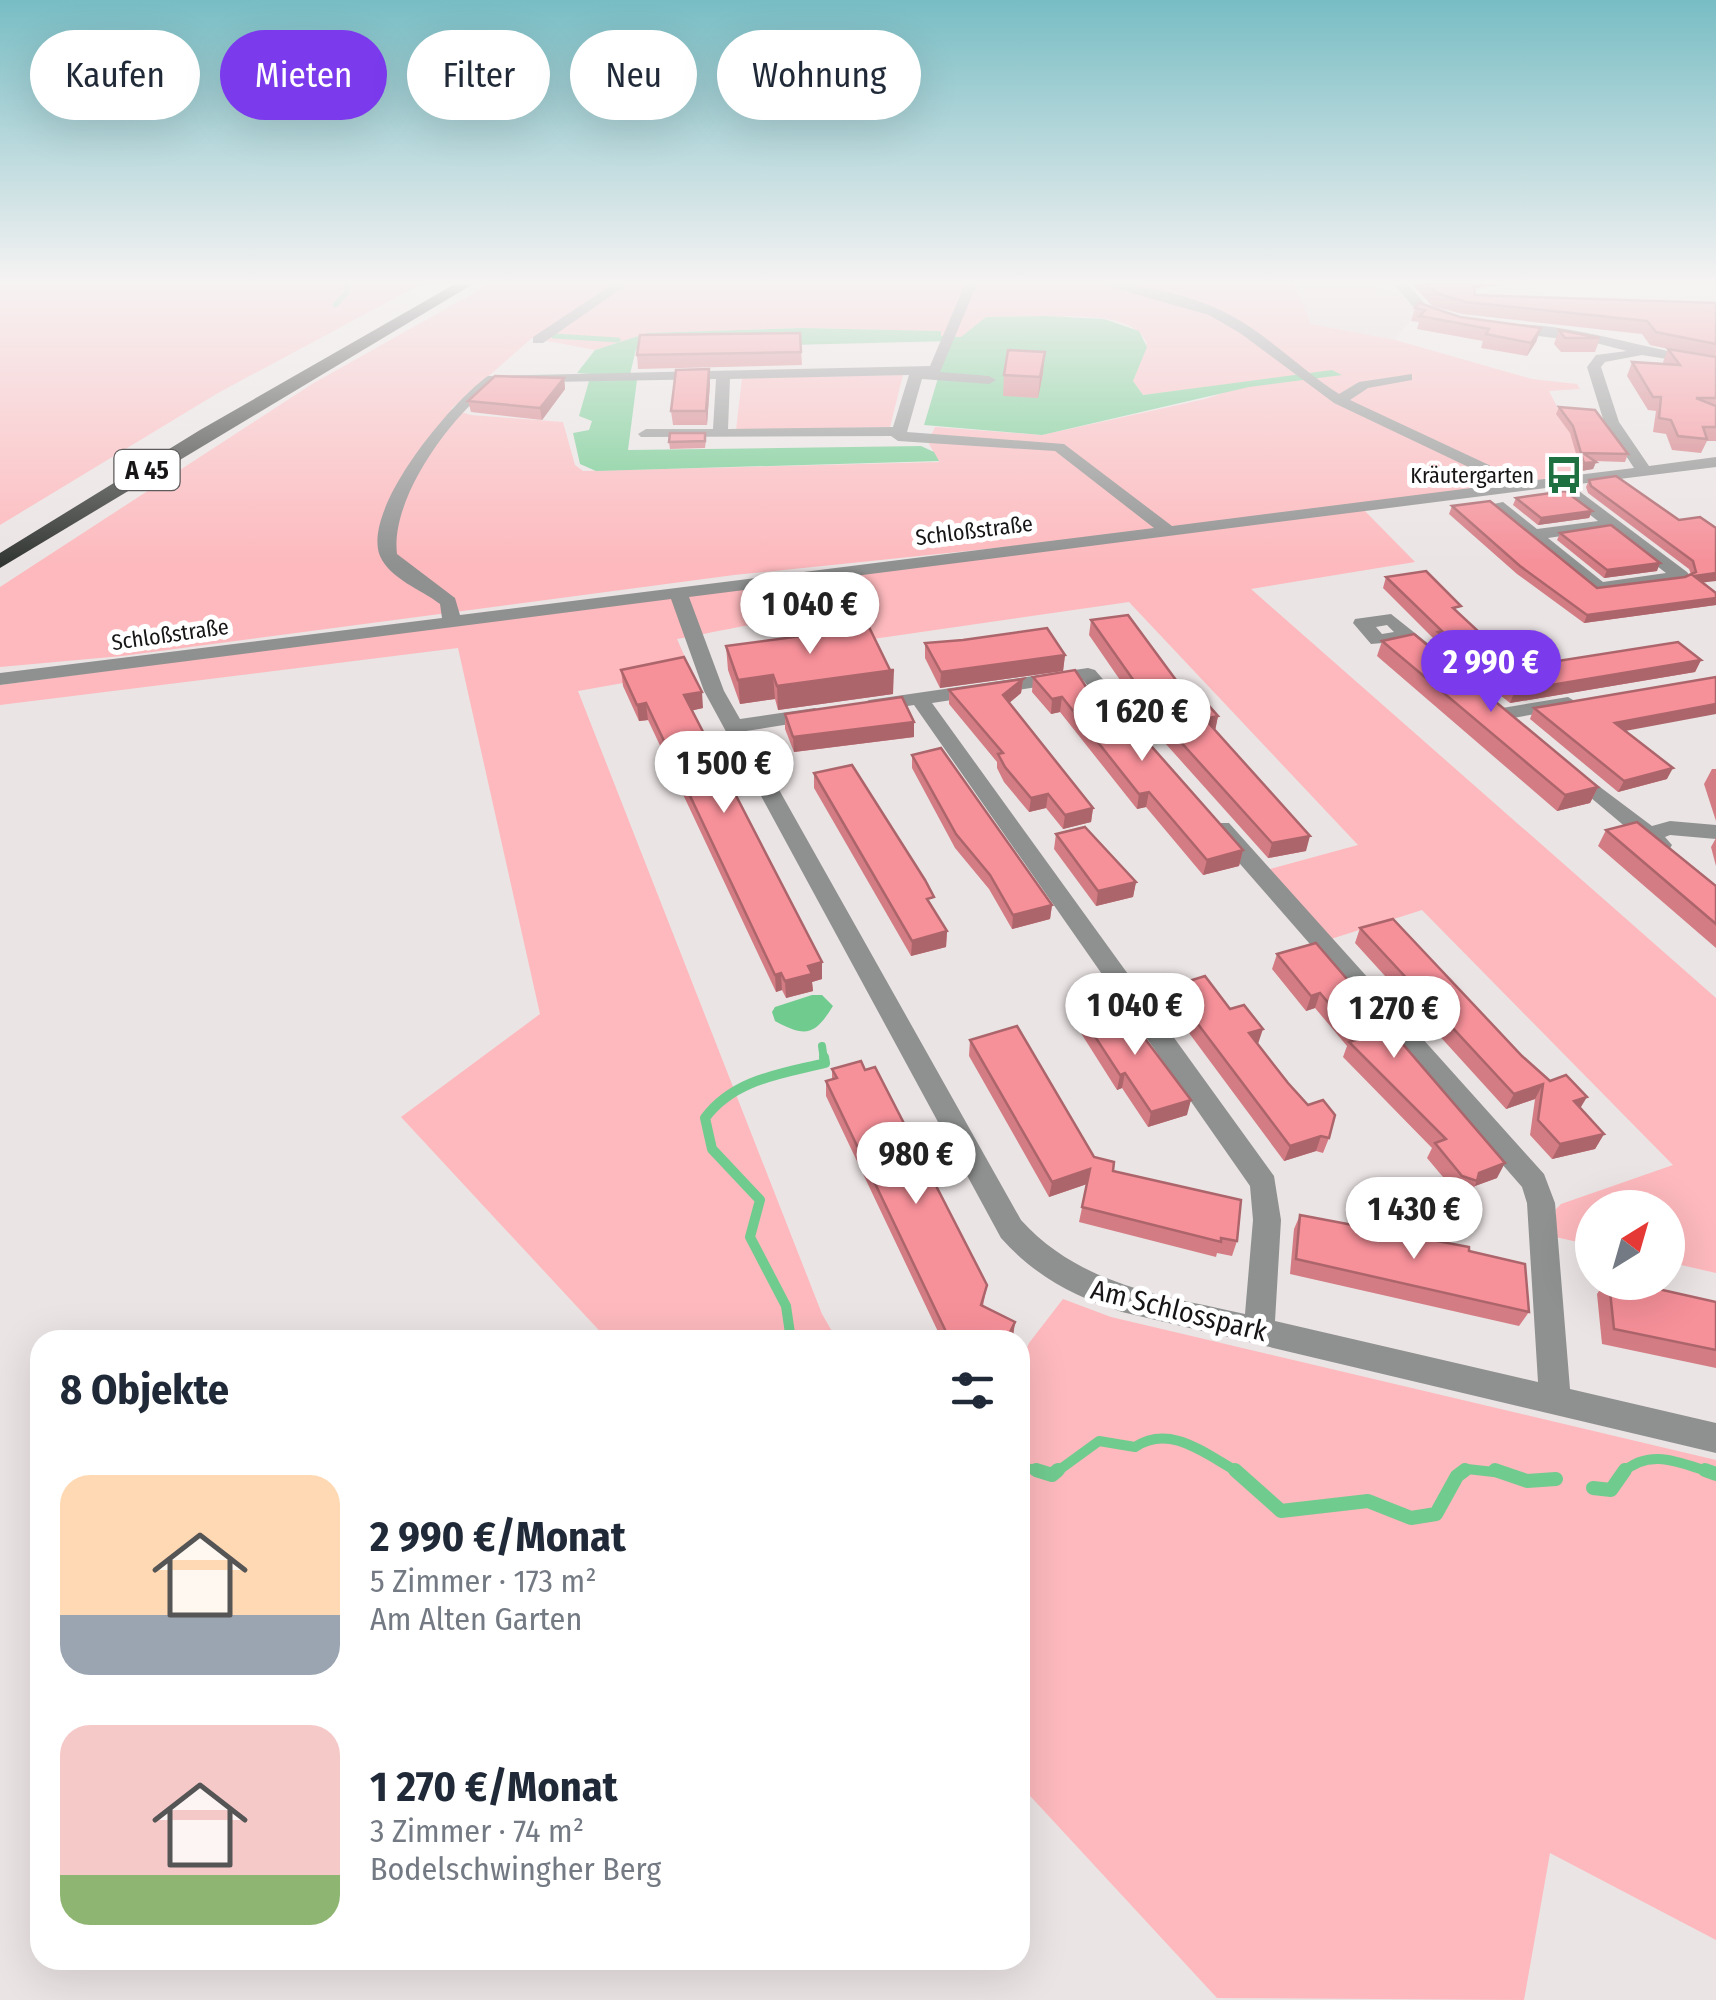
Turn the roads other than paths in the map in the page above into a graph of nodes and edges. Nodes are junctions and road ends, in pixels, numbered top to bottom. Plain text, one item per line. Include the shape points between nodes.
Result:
1 (270, 377) edge
2 (303, 377) edge
3 (513, 377) edge
4 (723, 377) edge
5 (916, 377) edge
6 (962, 377) edge
7 (1304, 377) edge
8 (1363, 377) edge
9 (1405, 377) edge
10 (1596, 377) edge
11 (989, 380) dead end
12 (1372, 382) junction
13 (1338, 400) junction
14 (900, 431) junction
15 (720, 433) junction
16 (646, 434) dead end
17 (1716, 462) edge
18 (1641, 467) junction
19 (1556, 482) junction
20 (1509, 488) junction
21 (1497, 505) edge
22 (1612, 524) junction
23 (1168, 531) junction
24 (1534, 535) junction
25 (0, 538) edge
26 (0, 562) edge
27 (678, 593) junction
28 (452, 622) junction
29 (1408, 635) edge
30 (1448, 669) edge
31 (0, 678) edge
32 (1595, 698) edge
33 (918, 699) junction
34 (736, 726) junction
35 (1154, 752) edge
36 (1203, 808) edge
37 (1716, 832) edge
38 (1648, 834) junction
39 (1675, 856) edge
40 (1259, 1332) junction
41 (1555, 1401) junction
42 (1716, 1438) edge

1 - 25 highway, A 45
2 - 26 highway, A 45
3 - 28 street via 481,384 430,440 386,544 394,562 449,602
4 - 15 street
5 - 14 street
6 - 11 street
7 - 13 street
8 - 12 street
9 - 12 street
10 - 18 street via 1598,394
12 - 13 street
13 - 20 street via 1483,468
14 - 15 street
14 - 23 street via 898,436 1060,447
15 - 16 street
17 - 18 street, Schloßstraße
18 - 19 street, Schloßstraße
19 - 20 street, Schloßstraße
19 - 22 street
20 - 23 street, Schloßstraße
21 - 24 street
22 - 24 street
22 - 24 street via 1681,576 1598,588
23 - 27 street, Schloßstraße
27 - 28 street, Schloßstraße
27 - 34 street, Am Schlosspark via 704,671
28 - 31 street, Schloßstraße
29 - 30 street
32 - 38 street via 1495,708
33 - 34 street
33 - 35 street via 1088,674
33 - 40 street via 1264,1184
34 - 40 street, Am Schlosspark via 1018,1237 1052,1270 1090,1290
36 - 41 street via 1534,1182
37 - 38 street via 1670,828
38 - 39 street
40 - 41 street, Am Schlosspark
41 - 42 street, Am Schlosspark

